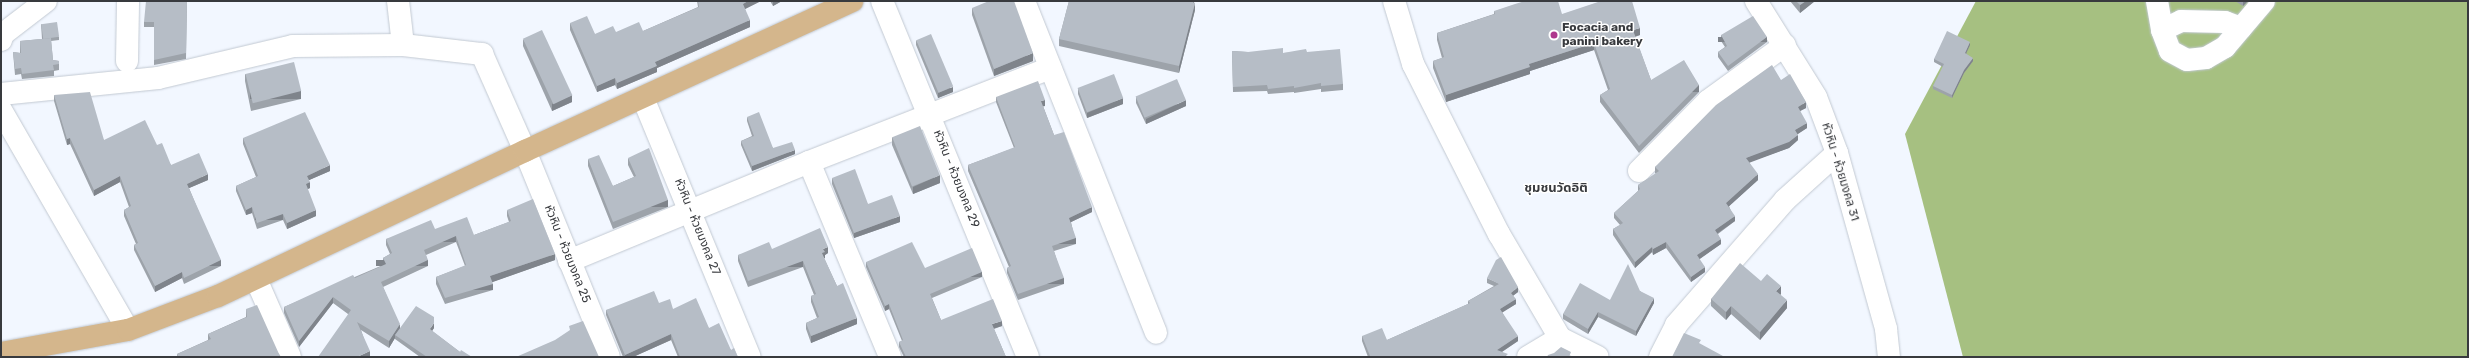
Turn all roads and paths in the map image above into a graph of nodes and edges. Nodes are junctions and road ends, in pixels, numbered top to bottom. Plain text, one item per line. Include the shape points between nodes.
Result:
1 (46, 1) edge
2 (128, 1) edge
3 (398, 1) edge
4 (852, 1) edge
5 (882, 1) edge
6 (1024, 1) edge
7 (1394, 1) edge
8 (1756, 1) edge
9 (2157, 1) edge
10 (2264, 1) edge
11 (2241, 28) junction
12 (2162, 30) junction
13 (1, 40) edge
14 (403, 45) junction
15 (1785, 45) junction
16 (127, 61) dead end
17 (1050, 68) junction
18 (1, 94) edge
19 (643, 98) junction
20 (1, 110) edge
21 (930, 114) junction
22 (525, 151) junction
23 (1837, 153) junction
24 (809, 162) junction
25 (1638, 171) dead end
26 (691, 212) junction
27 (569, 261) junction
28 (256, 279) junction
29 (128, 330) junction
30 (1156, 333) dead end
31 (1560, 338) junction
32 (11, 353) edge
33 (290, 357) edge
34 (609, 357) edge
35 (750, 357) edge
36 (890, 357) edge
37 (1028, 357) edge
38 (1528, 357) edge
39 (1598, 357) edge
40 (1660, 357) edge
41 (1889, 357) edge

1 - 13 street via 3,34
2 - 16 street
3 - 14 street
4 - 19 main road
5 - 21 street, หัวหิน - ห้วยมงคล 29
6 - 17 street
7 - 31 street via 1413,64 1499,234
8 - 15 street, หัวหิน - ห้วยมงคล 31
9 - 12 street
10 - 11 street
11 - 12 street via 2225,22 2181,21
11 - 12 street via 2225,47 2206,58 2187,60 2170,51
14 - 18 street via 293,46 158,78
14 - 22 street, หัวหิน - ห้วยมงคล 25 via 482,54
15 - 23 street, หัวหิน - ห้วยมงคล 31 via 1816,97
15 - 25 street via 1708,101
17 - 21 street
17 - 30 street
19 - 22 main road
19 - 26 street, หัวหิน - ห้วยมงคล 27
20 - 29 street
21 - 24 street
21 - 37 street, หัวหิน - ห้วยมงคล 29
22 - 27 street, หัวหิน - ห้วยมงคล 25
22 - 28 main road
23 - 40 street via 1785,200 1676,324
23 - 41 street, หัวหิน - ห้วยมงคล 31 via 1886,329
24 - 26 street
24 - 36 street
26 - 27 street
26 - 35 street, หัวหิน - ห้วยมงคล 27
27 - 34 street, หัวหิน - ห้วยมงคล 25
28 - 29 main road via 164,318
28 - 33 street
29 - 32 main road
31 - 38 street
31 - 39 street

